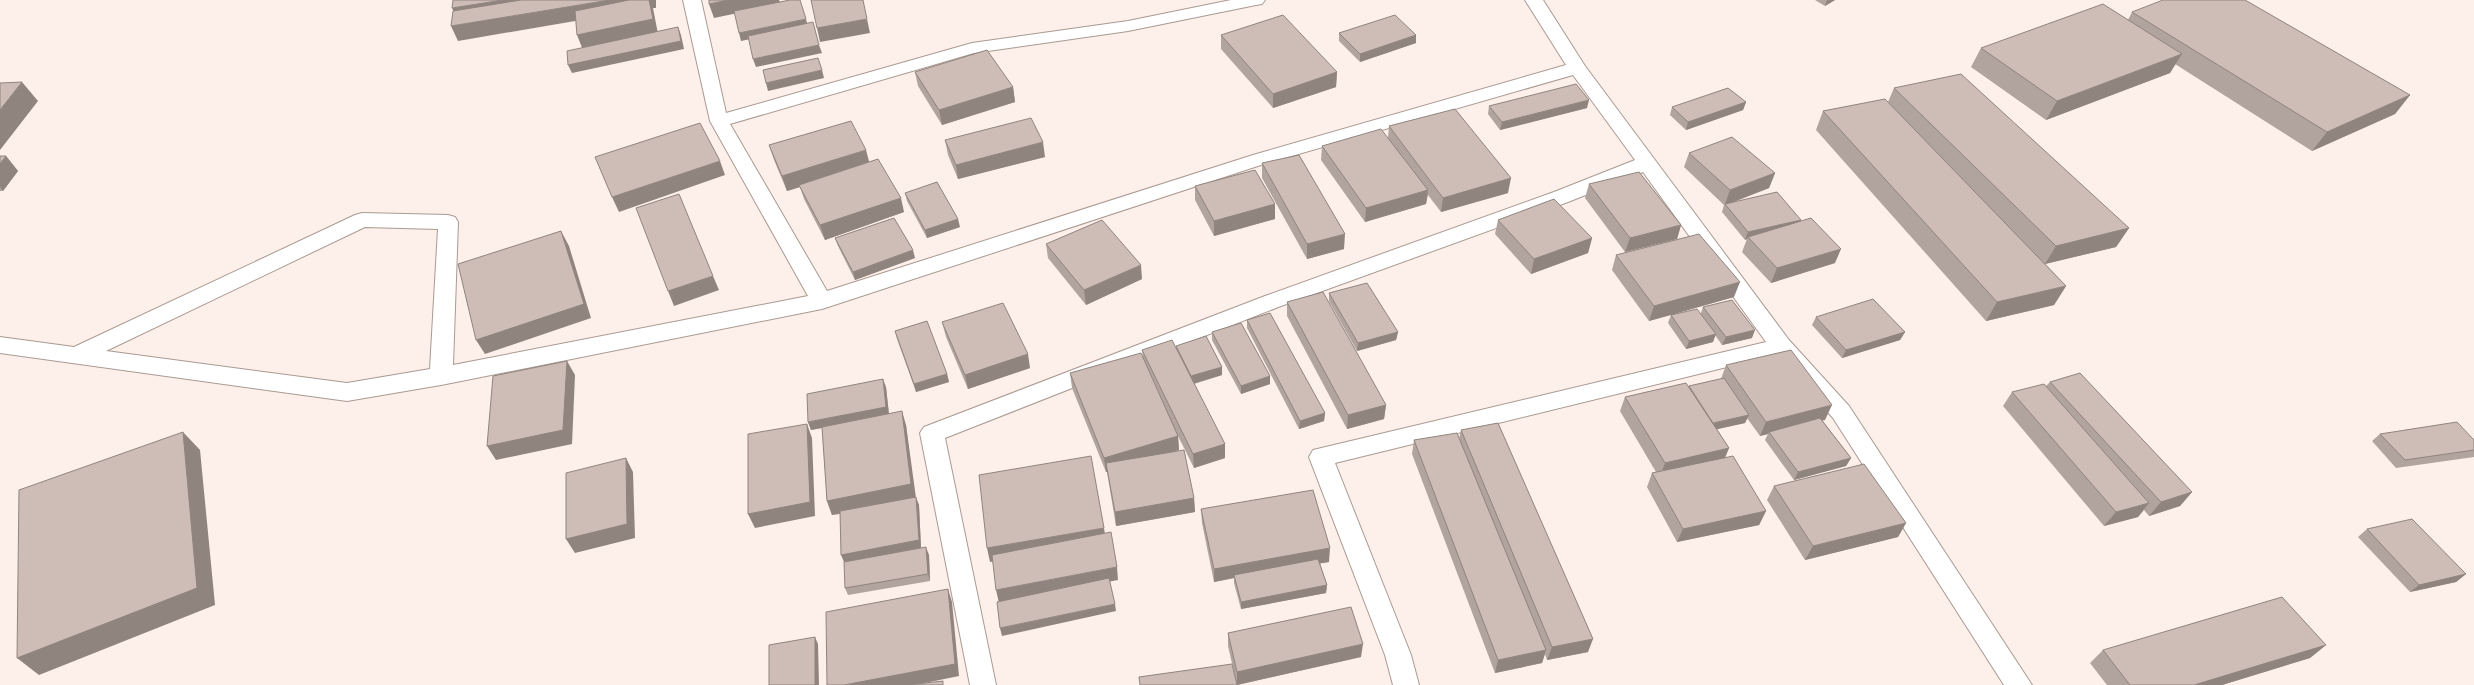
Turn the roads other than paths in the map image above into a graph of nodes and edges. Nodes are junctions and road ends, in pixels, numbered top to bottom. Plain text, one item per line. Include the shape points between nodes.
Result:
1 (692, 0) edge
2 (1256, 0) edge
3 (1534, 0) edge
4 (1577, 68) junction
5 (719, 121) junction
6 (1646, 163) junction
7 (822, 301) junction
8 (0, 345) edge
9 (1781, 346) junction
10 (79, 354) junction
11 (441, 376) junction
12 (982, 685) edge
13 (1406, 685) edge
14 (2019, 685) edge

1 - 5 street
2 - 5 street via 1128,26 972,48
3 - 4 street
4 - 6 street
4 - 7 street via 1260,159
5 - 7 street
6 - 9 street
6 - 12 street via 1562,197 1273,301 932,433
7 - 11 street
8 - 10 street
9 - 13 street via 1321,457 1398,655
9 - 14 street via 1841,412
10 - 11 street via 347,392
10 - 11 street via 362,220 448,222

